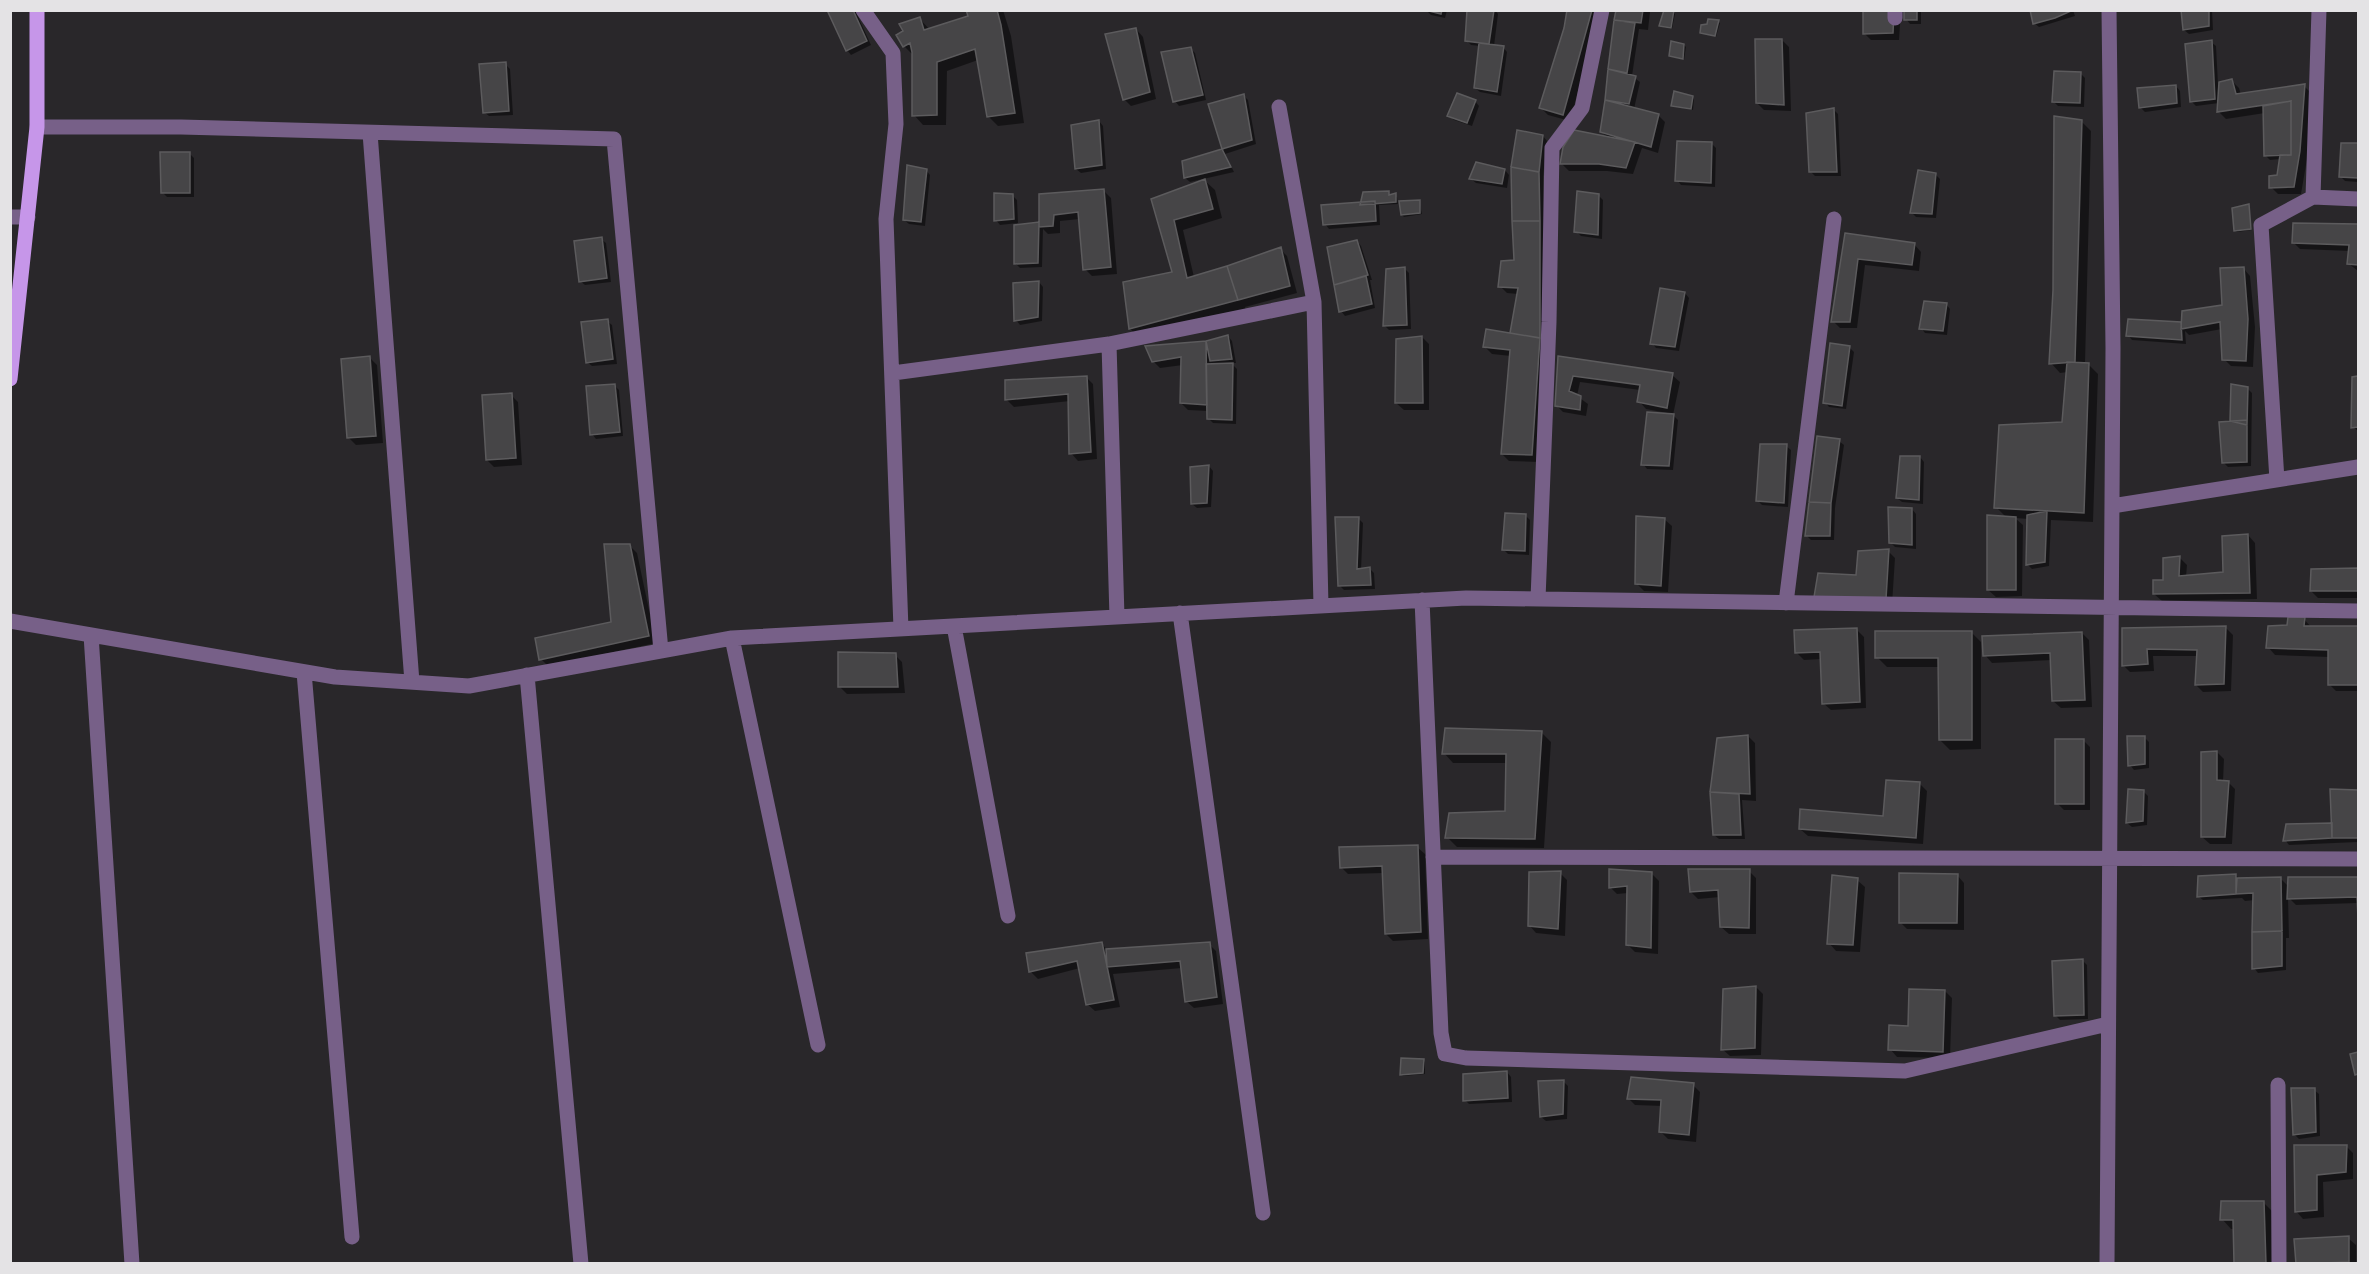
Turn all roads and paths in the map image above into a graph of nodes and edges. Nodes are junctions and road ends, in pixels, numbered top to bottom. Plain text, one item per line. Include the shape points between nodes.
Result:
1 (37, 10) edge
2 (863, 10) edge
3 (1602, 10) edge
4 (2109, 10) edge
5 (2319, 10) edge
6 (1279, 107) dead end
7 (37, 127) junction
8 (370, 132) junction
9 (2313, 197) junction
10 (2358, 199) edge
11 (10, 217) edge
12 (28, 217) junction
13 (1834, 219) dead end
14 (1314, 302) junction
15 (1109, 344) junction
16 (893, 373) junction
17 (10, 379) edge
18 (2358, 467) edge
19 (2277, 480) junction
20 (2112, 506) junction
21 (1538, 599) junction
22 (1422, 600) junction
23 (1786, 603) junction
24 (1321, 606) junction
25 (2111, 608) junction
26 (2358, 611) edge
27 (1180, 613) junction
28 (1117, 617) junction
29 (10, 621) edge
30 (954, 626) junction
31 (901, 628) junction
32 (91, 635) junction
33 (732, 638) junction
34 (661, 651) junction
35 (303, 672) junction
36 (527, 675) junction
37 (411, 682) junction
38 (1433, 857) junction
39 (2110, 859) junction
40 (2358, 859) edge
41 (1008, 916) dead end
42 (2108, 1024) junction
43 (818, 1045) dead end
44 (2278, 1085) dead end
45 (1263, 1213) dead end
46 (352, 1237) dead end
47 (132, 1263) edge
48 (581, 1263) edge
49 (2107, 1263) edge
50 (2279, 1263) edge

1 - 7 main road
2 - 16 street via 893,53 896,124 886,219
3 - 21 street via 1582,108 1552,148
4 - 20 street
5 - 9 street
6 - 14 street
7 - 8 street
7 - 12 main road
8 - 34 street via 614,139
8 - 37 street
9 - 10 street
9 - 19 street via 2261,225
11 - 12 street
12 - 17 main road
13 - 23 street
14 - 15 street
14 - 24 street
15 - 16 street
15 - 28 street
16 - 31 street
18 - 19 street
19 - 20 street
20 - 25 street
21 - 22 street
21 - 23 street
22 - 24 street
22 - 38 street
23 - 25 street
24 - 27 street
25 - 26 street
25 - 39 street
27 - 28 street
27 - 45 street
28 - 30 street
29 - 32 street
30 - 31 street
30 - 41 street
31 - 33 street
32 - 35 street
32 - 47 street
33 - 34 street
33 - 43 street
34 - 36 street
35 - 37 street
35 - 46 street
36 - 37 street via 469,686
36 - 48 street
38 - 39 street
38 - 42 street via 1445,1054 1466,1058 1905,1071
39 - 40 street
39 - 42 street
42 - 49 street
44 - 50 street

